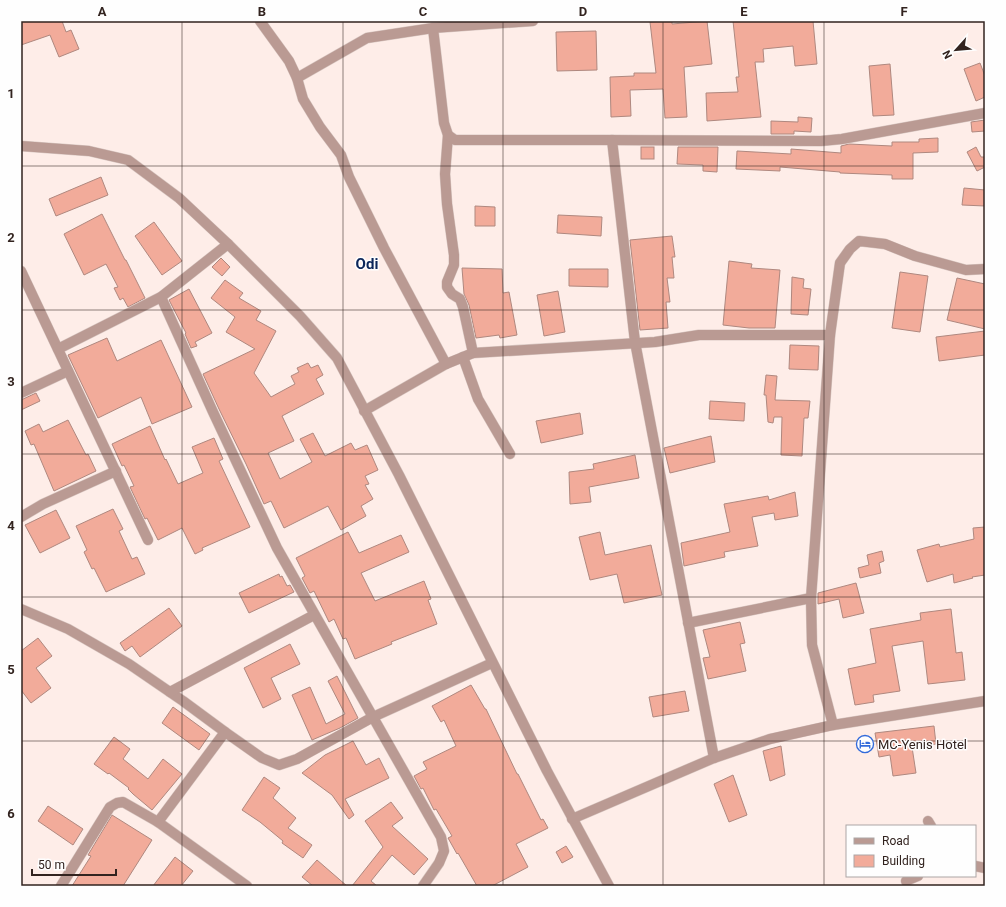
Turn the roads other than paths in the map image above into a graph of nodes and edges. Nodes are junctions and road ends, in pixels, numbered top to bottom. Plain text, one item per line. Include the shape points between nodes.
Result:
1 (260, 21) edge
2 (533, 21) edge
3 (433, 28) junction
4 (297, 78) junction
5 (985, 113) edge
6 (448, 136) junction
7 (612, 140) junction
8 (21, 146) edge
9 (228, 244) junction
10 (985, 269) edge
11 (21, 271) edge
12 (161, 297) junction
13 (830, 334) junction
14 (635, 342) junction
15 (58, 349) junction
16 (473, 353) junction
17 (463, 357) junction
18 (446, 364) junction
19 (68, 371) junction
20 (21, 393) edge
21 (364, 411) junction
22 (510, 454) dead end
23 (116, 472) junction
24 (21, 517) edge
25 (148, 540) dead end
26 (810, 598) junction
27 (21, 609) edge
28 (314, 615) junction
29 (688, 622) junction
30 (492, 663) junction
31 (170, 692) junction
32 (985, 701) edge
33 (373, 718) junction
34 (833, 725) junction
35 (224, 732) junction
36 (714, 758) junction
37 (572, 819) junction
38 (158, 822) junction
39 (916, 877) edge
40 (906, 881) dead end
41 (61, 886) edge
42 (247, 886) edge
43 (423, 886) edge
44 (609, 886) edge

1 - 4 street via 289,61
2 - 3 street
3 - 4 street via 367,38
3 - 6 street via 444,123
4 - 18 street via 303,99 341,156 384,248
5 - 7 street via 842,140
6 - 7 street via 455,140
6 - 16 street via 447,204 454,265 447,287 460,299
7 - 14 street
8 - 9 street via 89,151 128,160 179,198
9 - 12 street
9 - 21 street via 300,316 337,358
10 - 13 street via 966,270 915,256 885,244 859,241 840,263
11 - 15 street
12 - 15 street
12 - 28 street via 277,548
13 - 14 street via 699,335 655,342
13 - 26 street
14 - 16 street
14 - 29 street
15 - 19 street
16 - 17 street
17 - 18 street
17 - 22 street via 478,399
18 - 21 street
19 - 20 street
19 - 23 street
21 - 30 street via 399,475
23 - 24 street via 43,504
23 - 25 street
26 - 29 street
26 - 34 street via 812,645
27 - 31 street via 68,629 129,664
28 - 31 street
28 - 33 street
29 - 36 street
30 - 33 street
30 - 37 street
31 - 35 street
32 - 34 street
33 - 35 street via 297,759 280,765 262,758
33 - 43 street via 441,837 444,851 442,857
34 - 36 street via 770,739
35 - 38 street
36 - 37 street
37 - 44 street
38 - 41 street via 123,802 116,803 110,808
38 - 42 street
39 - 40 street

